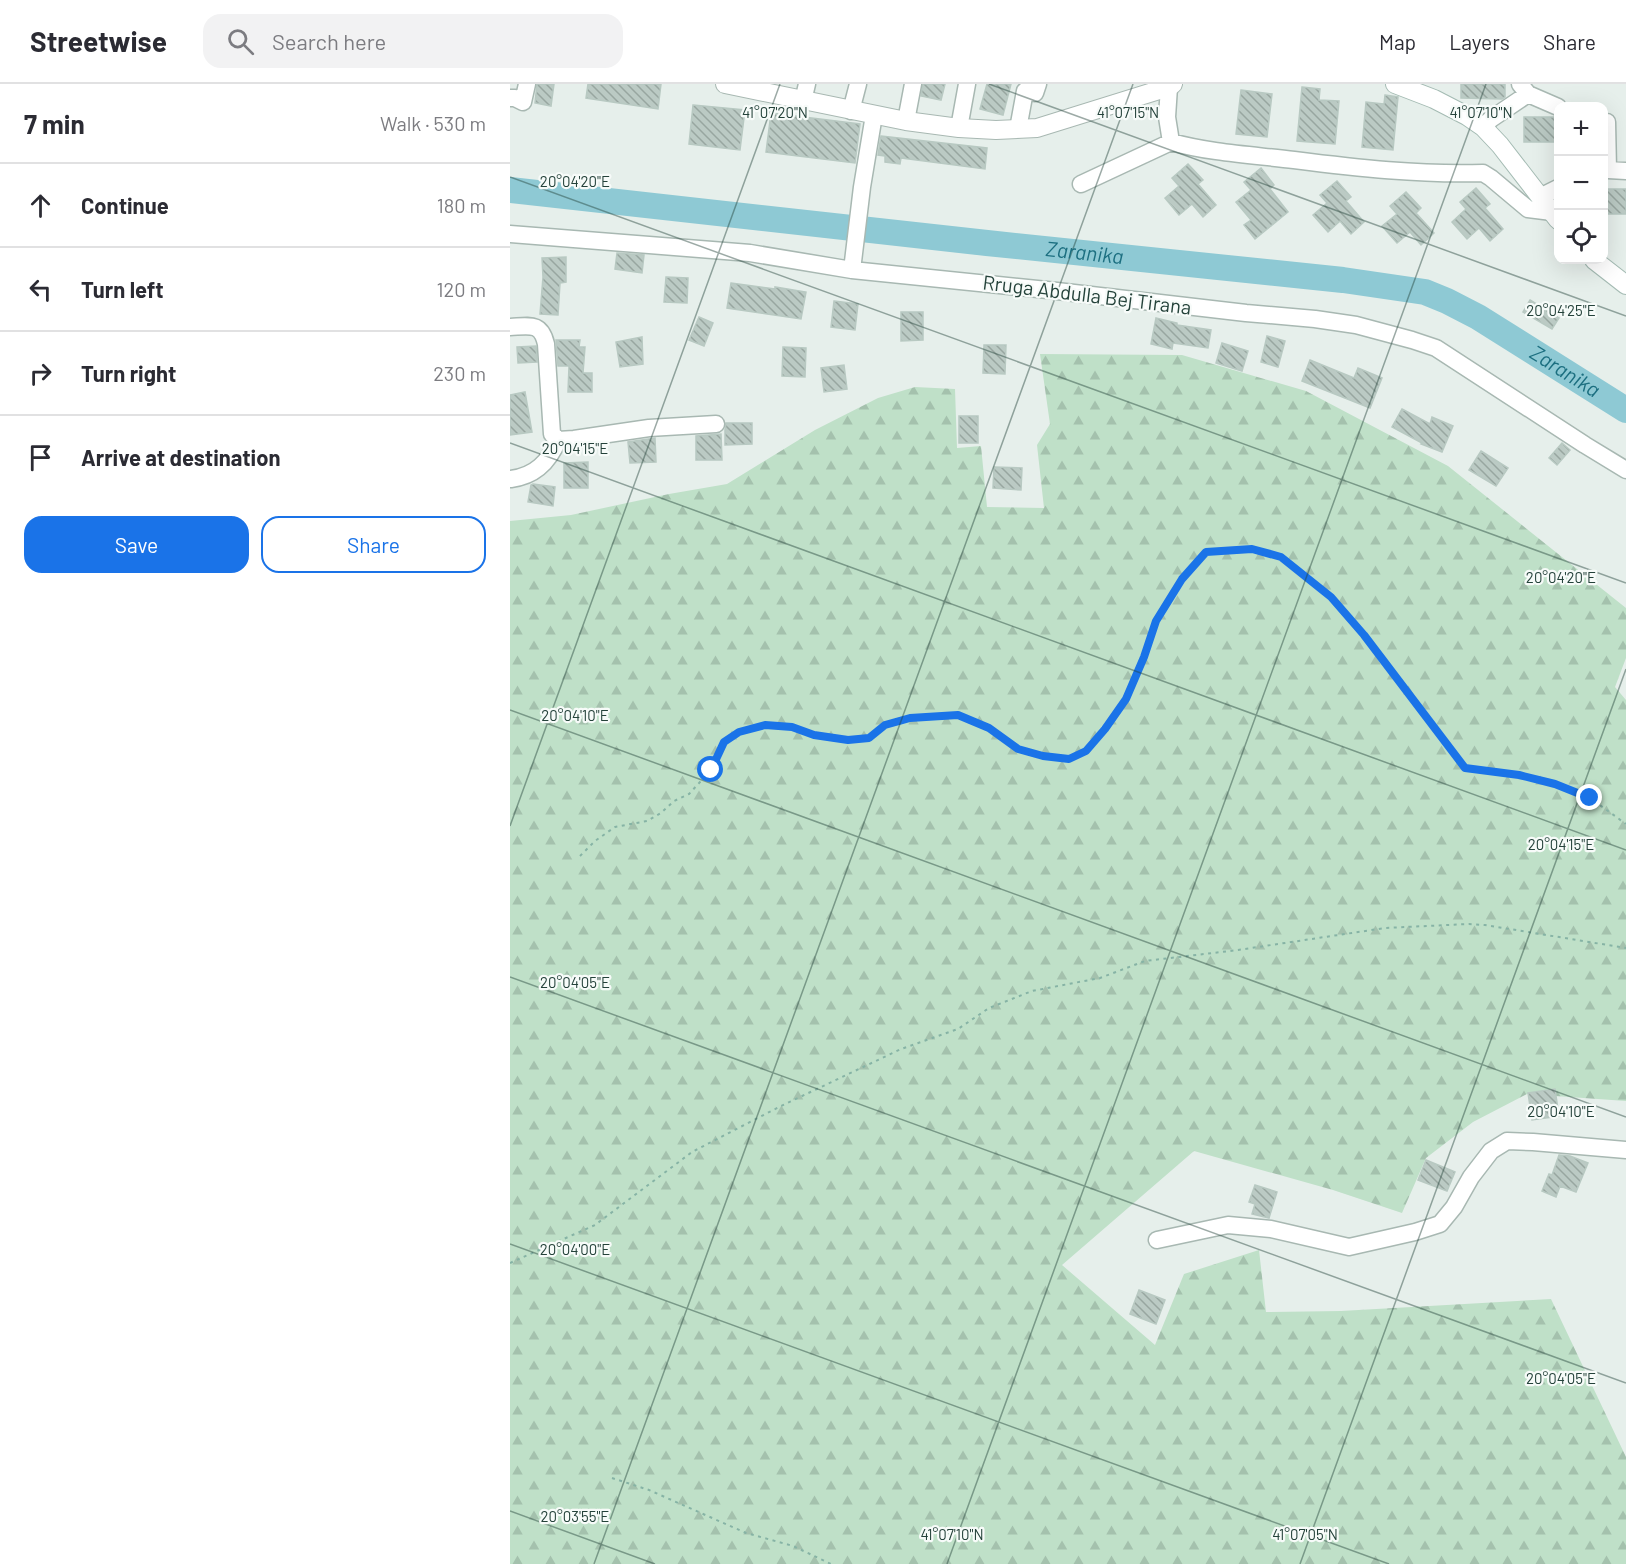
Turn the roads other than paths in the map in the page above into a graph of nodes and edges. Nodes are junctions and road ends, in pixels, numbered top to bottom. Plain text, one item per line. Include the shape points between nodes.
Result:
1 (527, 84) edge
2 (725, 84) edge
3 (858, 84) edge
4 (913, 84) edge
5 (968, 84) edge
6 (1038, 84) edge
7 (1171, 86) edge
8 (1406, 86) edge
9 (1524, 89) edge
10 (805, 93) edge
11 (510, 98) edge
12 (1554, 105) edge
13 (851, 111) junction
14 (874, 115) junction
15 (906, 121) junction
16 (1484, 127) junction
17 (959, 128) junction
18 (1018, 129) junction
19 (1171, 142) junction
20 (1608, 171) edge
21 (1626, 171) edge
22 (1081, 184) dead end
23 (1554, 190) edge
24 (1540, 197) junction
25 (1554, 215) edge
26 (1554, 216) edge
27 (510, 234) edge
28 (1599, 264) edge
29 (852, 270) junction
30 (1626, 285) edge
31 (510, 327) edge
32 (716, 424) dead end
33 (558, 440) junction
34 (1626, 470) edge
35 (511, 479) edge
36 (1626, 1150) edge
37 (1157, 1240) dead end

1 - 11 street via 524,102
2 - 10 street
3 - 13 street
4 - 15 street
5 - 17 street
6 - 18 street via 1035,93 1025,91
7 - 18 street via 1037,128
7 - 19 street via 1167,117
8 - 16 street
9 - 12 street
9 - 16 street
10 - 13 street
13 - 14 street
14 - 15 street
14 - 29 street
15 - 17 street
16 - 24 street
17 - 18 street
19 - 22 street
19 - 26 street via 1198,149 1370,169 1483,173 1528,209
20 - 21 street
23 - 24 street
24 - 25 street
27 - 29 street, Rruga Abdulla Bej Tirana via 750,253
28 - 30 street
29 - 34 street, Rruga Abdulla Bej Tirana via 1356,325 1436,348
31 - 33 street via 533,327 543,334 552,434
32 - 33 street
33 - 35 street via 553,453 535,471
36 - 37 street via 1507,1142 1491,1151 1440,1224 1349,1247 1271,1229 1228,1226

